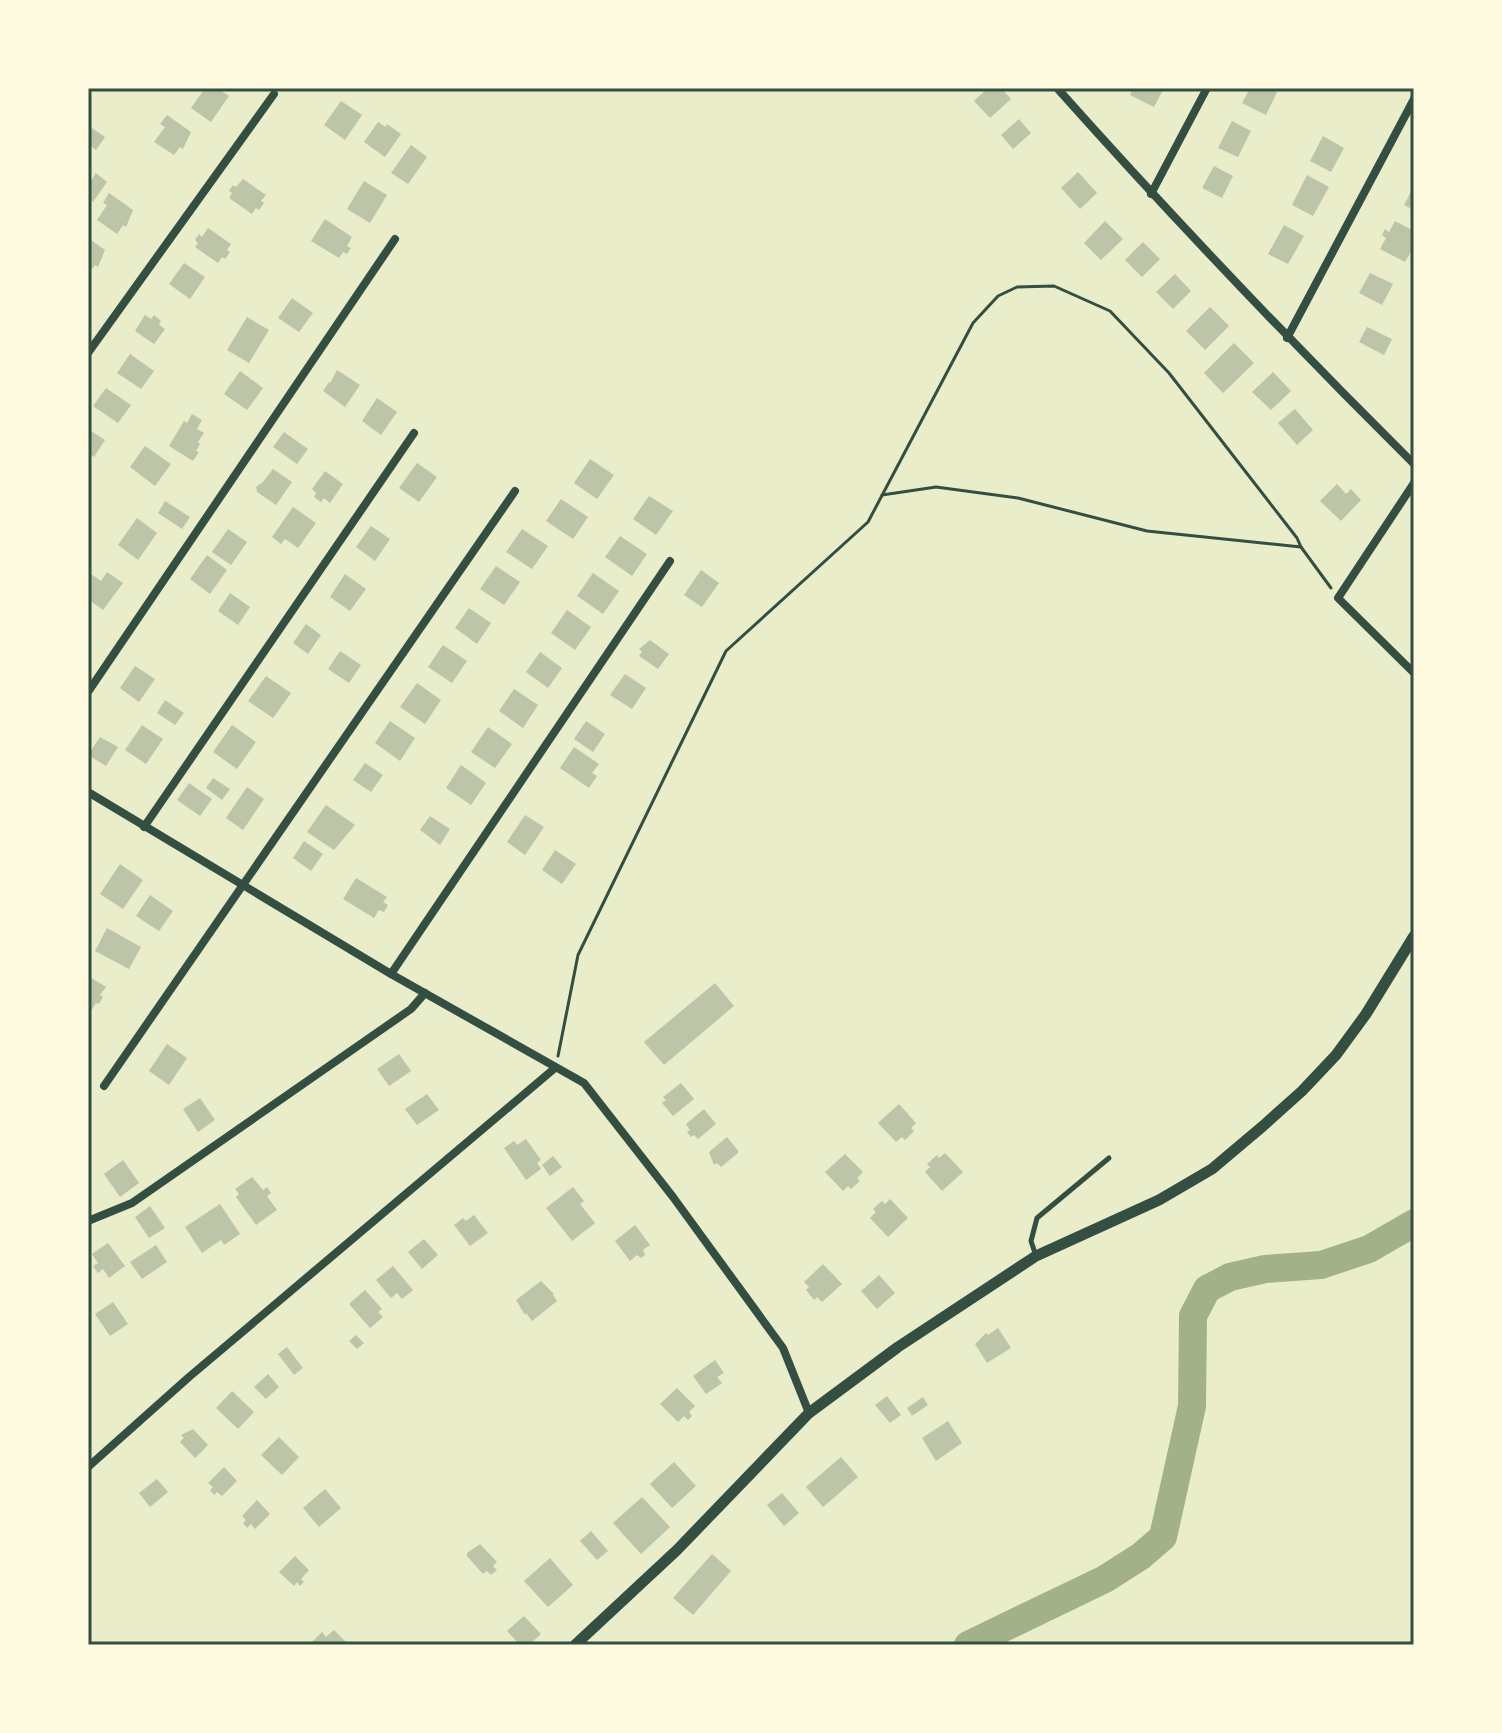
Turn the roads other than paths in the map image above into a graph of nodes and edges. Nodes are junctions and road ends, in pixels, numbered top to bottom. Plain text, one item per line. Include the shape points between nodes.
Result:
1 (1057, 88) edge
2 (1207, 88) edge
3 (274, 94) dead end
4 (1414, 99) edge
5 (1151, 194) junction
6 (395, 239) dead end
7 (1287, 338) junction
8 (88, 353) edge
9 (414, 433) dead end
10 (1414, 464) edge
11 (1414, 483) edge
12 (515, 491) dead end
13 (670, 561) dead end
14 (1414, 673) edge
15 (88, 692) edge
16 (88, 792) edge
17 (144, 827) junction
18 (244, 886) junction
19 (1414, 936) edge
20 (391, 974) junction
21 (425, 993) junction
22 (555, 1068) junction
23 (104, 1086) dead end
24 (1109, 1158) dead end
25 (88, 1221) edge
26 (1036, 1256) junction
27 (809, 1413) junction
28 (88, 1467) edge
29 (575, 1645) edge

1 - 5 street
2 - 5 street
3 - 8 street
4 - 7 street
5 - 7 street
6 - 15 street
7 - 10 street
9 - 17 street
11 - 14 street via 1338,598
12 - 18 street
13 - 20 street
16 - 17 street
17 - 18 street
18 - 20 street
18 - 23 street
19 - 26 street via 1336,1055 1263,1126 1212,1169 1159,1200
20 - 21 street
21 - 22 street
21 - 25 street via 411,1009 132,1203
22 - 27 street via 584,1083 673,1197 783,1348
22 - 28 street
24 - 26 lane via 1037,1218 1031,1241
26 - 27 street
27 - 29 street via 677,1550

